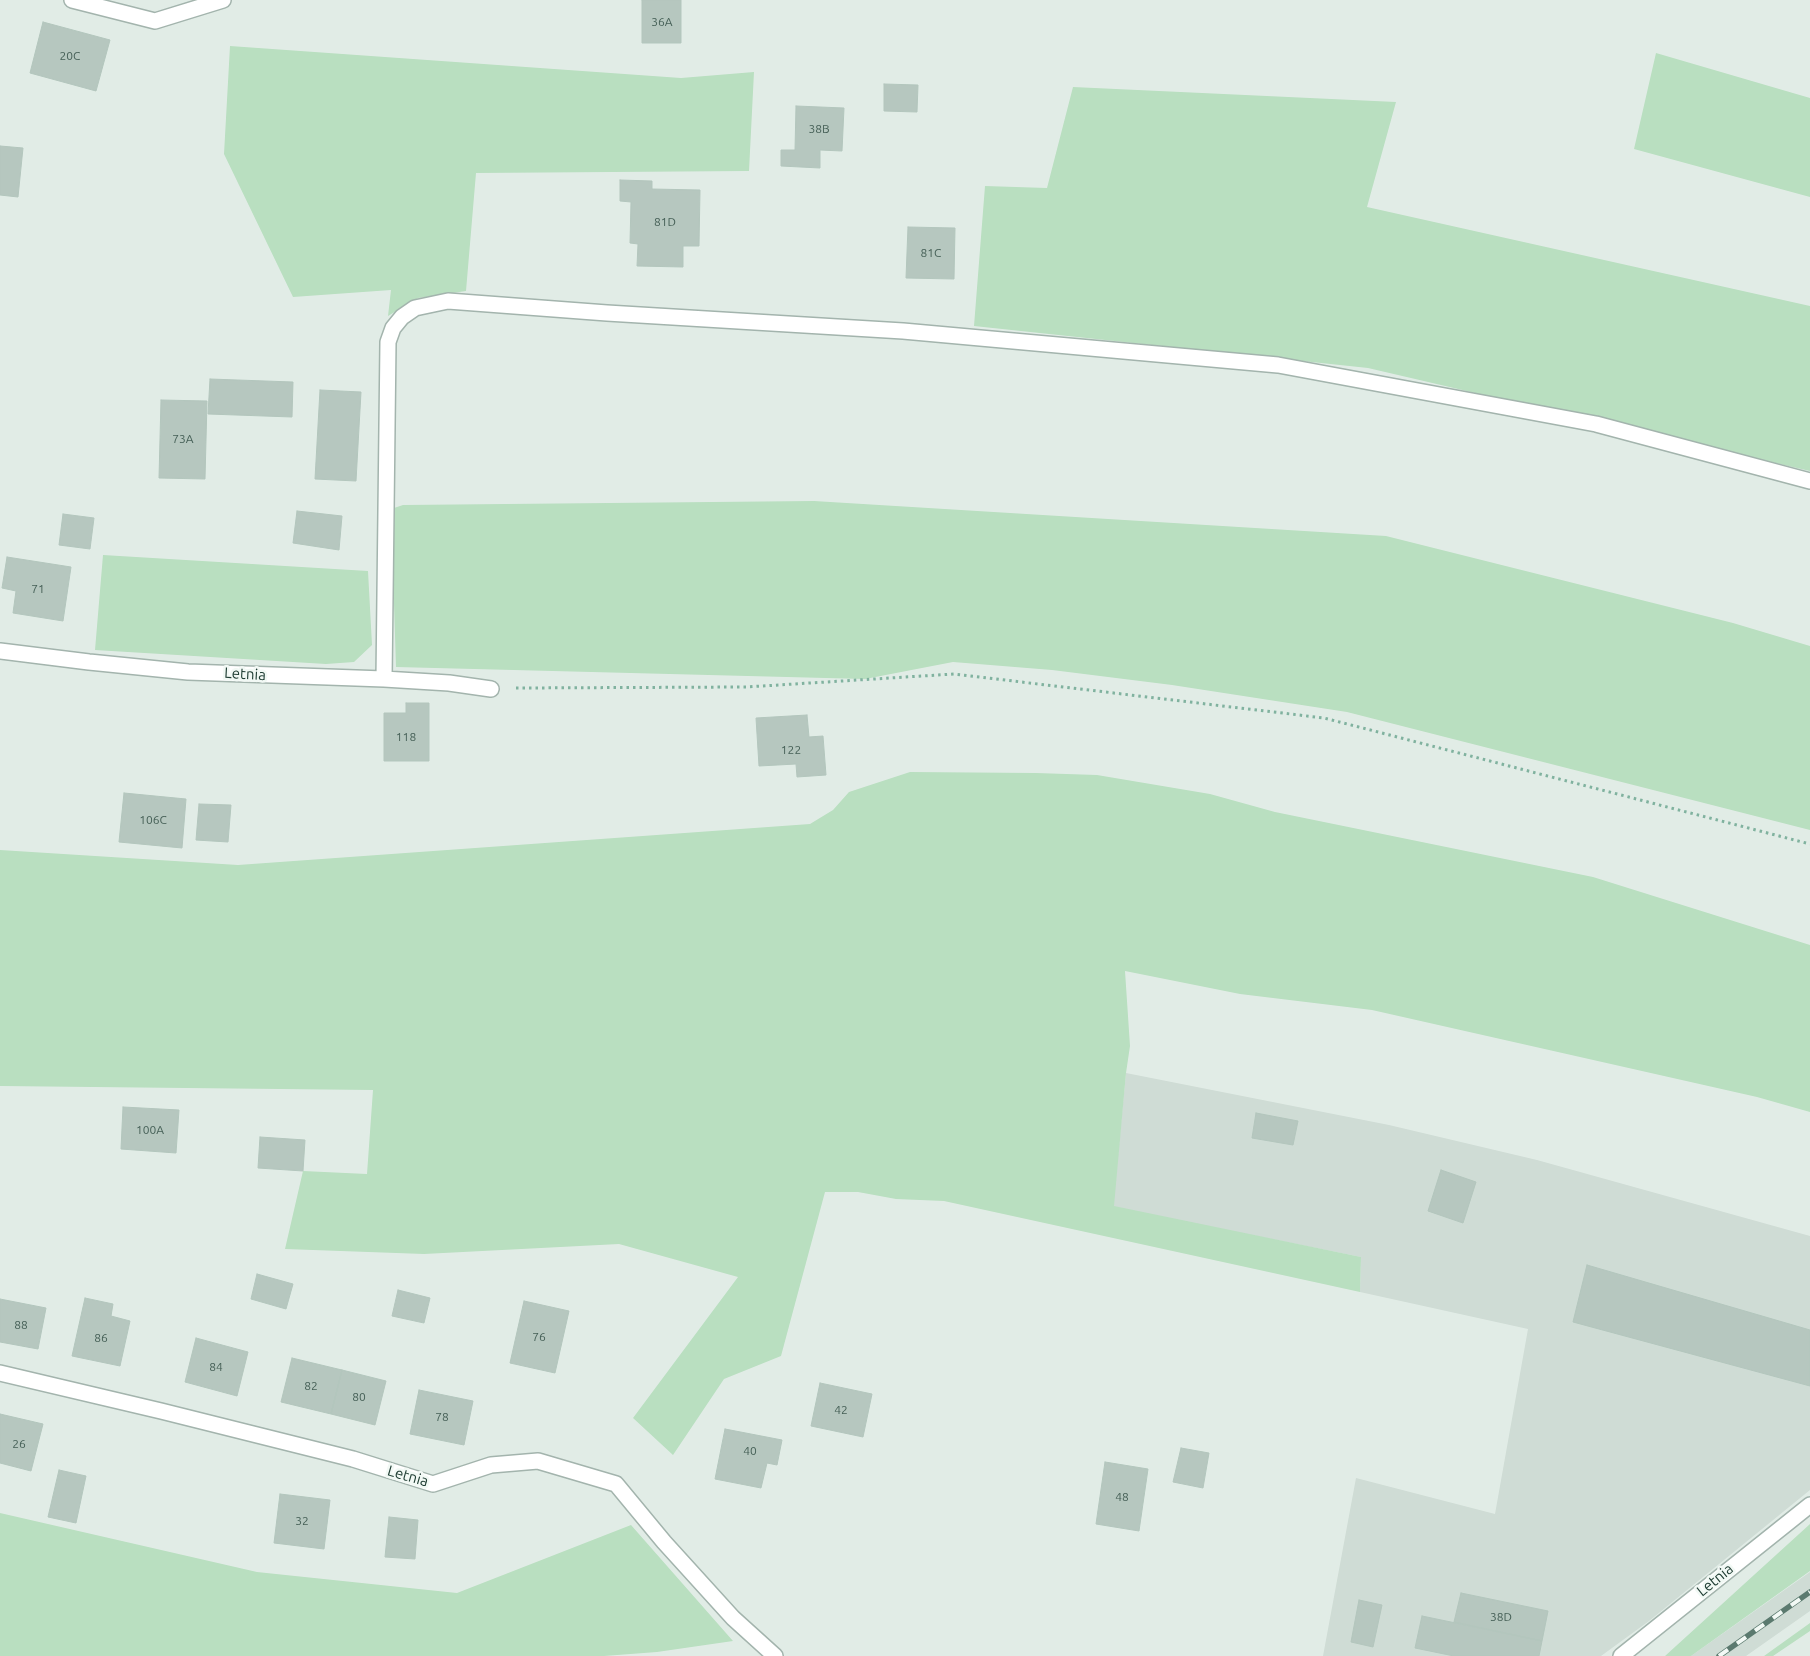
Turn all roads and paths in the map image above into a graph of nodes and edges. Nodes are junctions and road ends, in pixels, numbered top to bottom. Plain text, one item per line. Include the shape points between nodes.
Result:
1 (72, 0) edge
2 (222, 0) edge
3 (1810, 481) edge
4 (0, 651) edge
5 (384, 679) junction
6 (491, 688) joint
7 (1810, 844) edge
8 (0, 1373) edge
9 (1810, 1505) edge
10 (775, 1656) edge
11 (1621, 1656) edge

1 - 2 street via 155,21
3 - 5 street via 1596,424 1278,366 903,332 448,301 415,308 402,316 388,342
4 - 5 street, Letnia via 188,672
5 - 6 street, Letnia
6 - 7 path via 746,687 964,675 1324,718
8 - 10 street, Letnia via 353,1459 433,1484 491,1465 538,1461 616,1484 733,1618
9 - 11 street, Letnia

